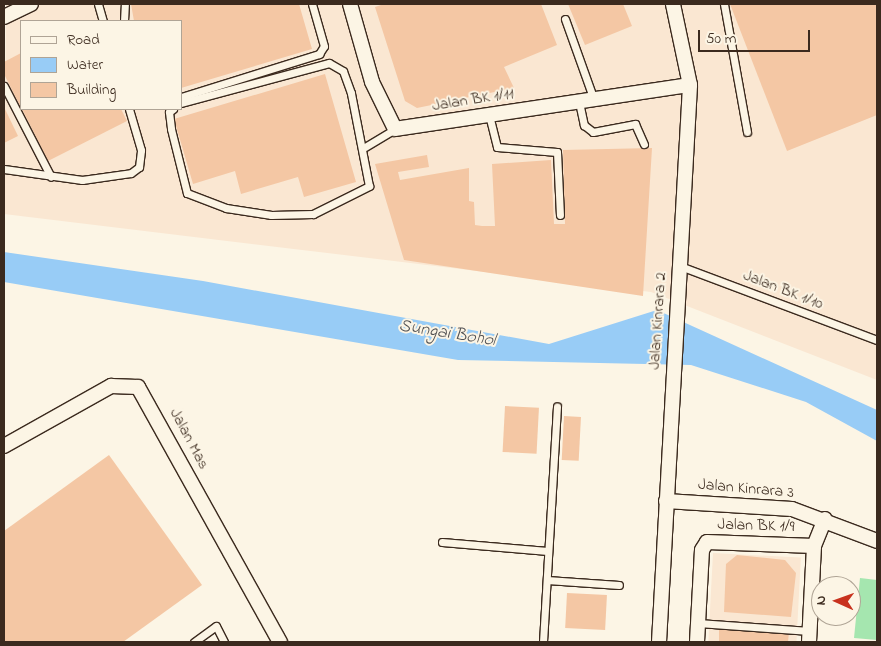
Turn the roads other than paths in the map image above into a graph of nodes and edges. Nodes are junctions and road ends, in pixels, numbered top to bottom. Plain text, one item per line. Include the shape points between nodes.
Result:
1 (31, 4) edge
2 (98, 4) edge
3 (125, 4) edge
4 (312, 4) edge
5 (350, 4) edge
6 (673, 4) edge
7 (724, 4) edge
8 (4, 17) edge
9 (565, 19) dead end
10 (103, 20) edge
11 (124, 20) edge
12 (690, 85) junction
13 (4, 86) edge
14 (182, 97) edge
15 (594, 100) junction
16 (579, 102) junction
17 (182, 103) edge
18 (129, 110) edge
19 (172, 110) edge
20 (489, 115) junction
21 (395, 130) junction
22 (747, 132) dead end
23 (644, 144) dead end
24 (365, 148) junction
25 (4, 169) edge
26 (51, 177) junction
27 (560, 215) dead end
28 (679, 266) junction
29 (877, 340) edge
30 (557, 406) dead end
31 (4, 446) edge
32 (666, 501) junction
33 (825, 519) junction
34 (877, 540) edge
35 (442, 542) dead end
36 (814, 546) junction
37 (548, 551) junction
38 (546, 580) junction
39 (619, 585) dead end
40 (698, 623) junction
41 (809, 636) edge
42 (194, 642) edge
43 (224, 642) edge
44 (280, 642) edge
45 (543, 642) edge
46 (659, 642) edge
47 (697, 642) edge

1 - 8 street
2 - 10 lane
3 - 11 lane
4 - 14 lane via 324,46 318,54
5 - 21 street via 372,82
6 - 12 street, Jalan Kinrara 2
7 - 22 lane
9 - 15 lane
12 - 15 street, Jalan BK 1/11
12 - 28 street, Jalan Kinrara 2
13 - 26 lane
15 - 16 street, Jalan BK 1/11
16 - 20 street, Jalan BK 1/11
16 - 23 lane via 584,125 593,132 636,124
17 - 24 lane via 329,63 343,71
18 - 26 lane via 141,150 139,167 131,173 82,180
19 - 24 lane via 170,129 187,193 226,208 271,215 313,214 369,186
20 - 21 street, Jalan BK 1/11
20 - 27 lane via 497,147 557,152
21 - 24 lane
25 - 26 lane
28 - 29 lane, Jalan BK 1/10
28 - 32 street, Jalan Kinrara 2
30 - 37 lane
31 - 44 street, Jalan Mas via 112,386 138,387
32 - 33 street, Jalan Kinrara 3 via 792,509
32 - 46 street, Jalan Kinrara 2
33 - 34 street, Jalan Kinrara 3
33 - 36 street
35 - 37 lane
36 - 40 street, Jalan BK 1/9 via 707,542 702,550
36 - 41 street
37 - 38 lane
38 - 39 lane
38 - 45 lane
40 - 41 lane
40 - 47 street, Jalan BK 1/9
42 - 43 lane via 216,626

